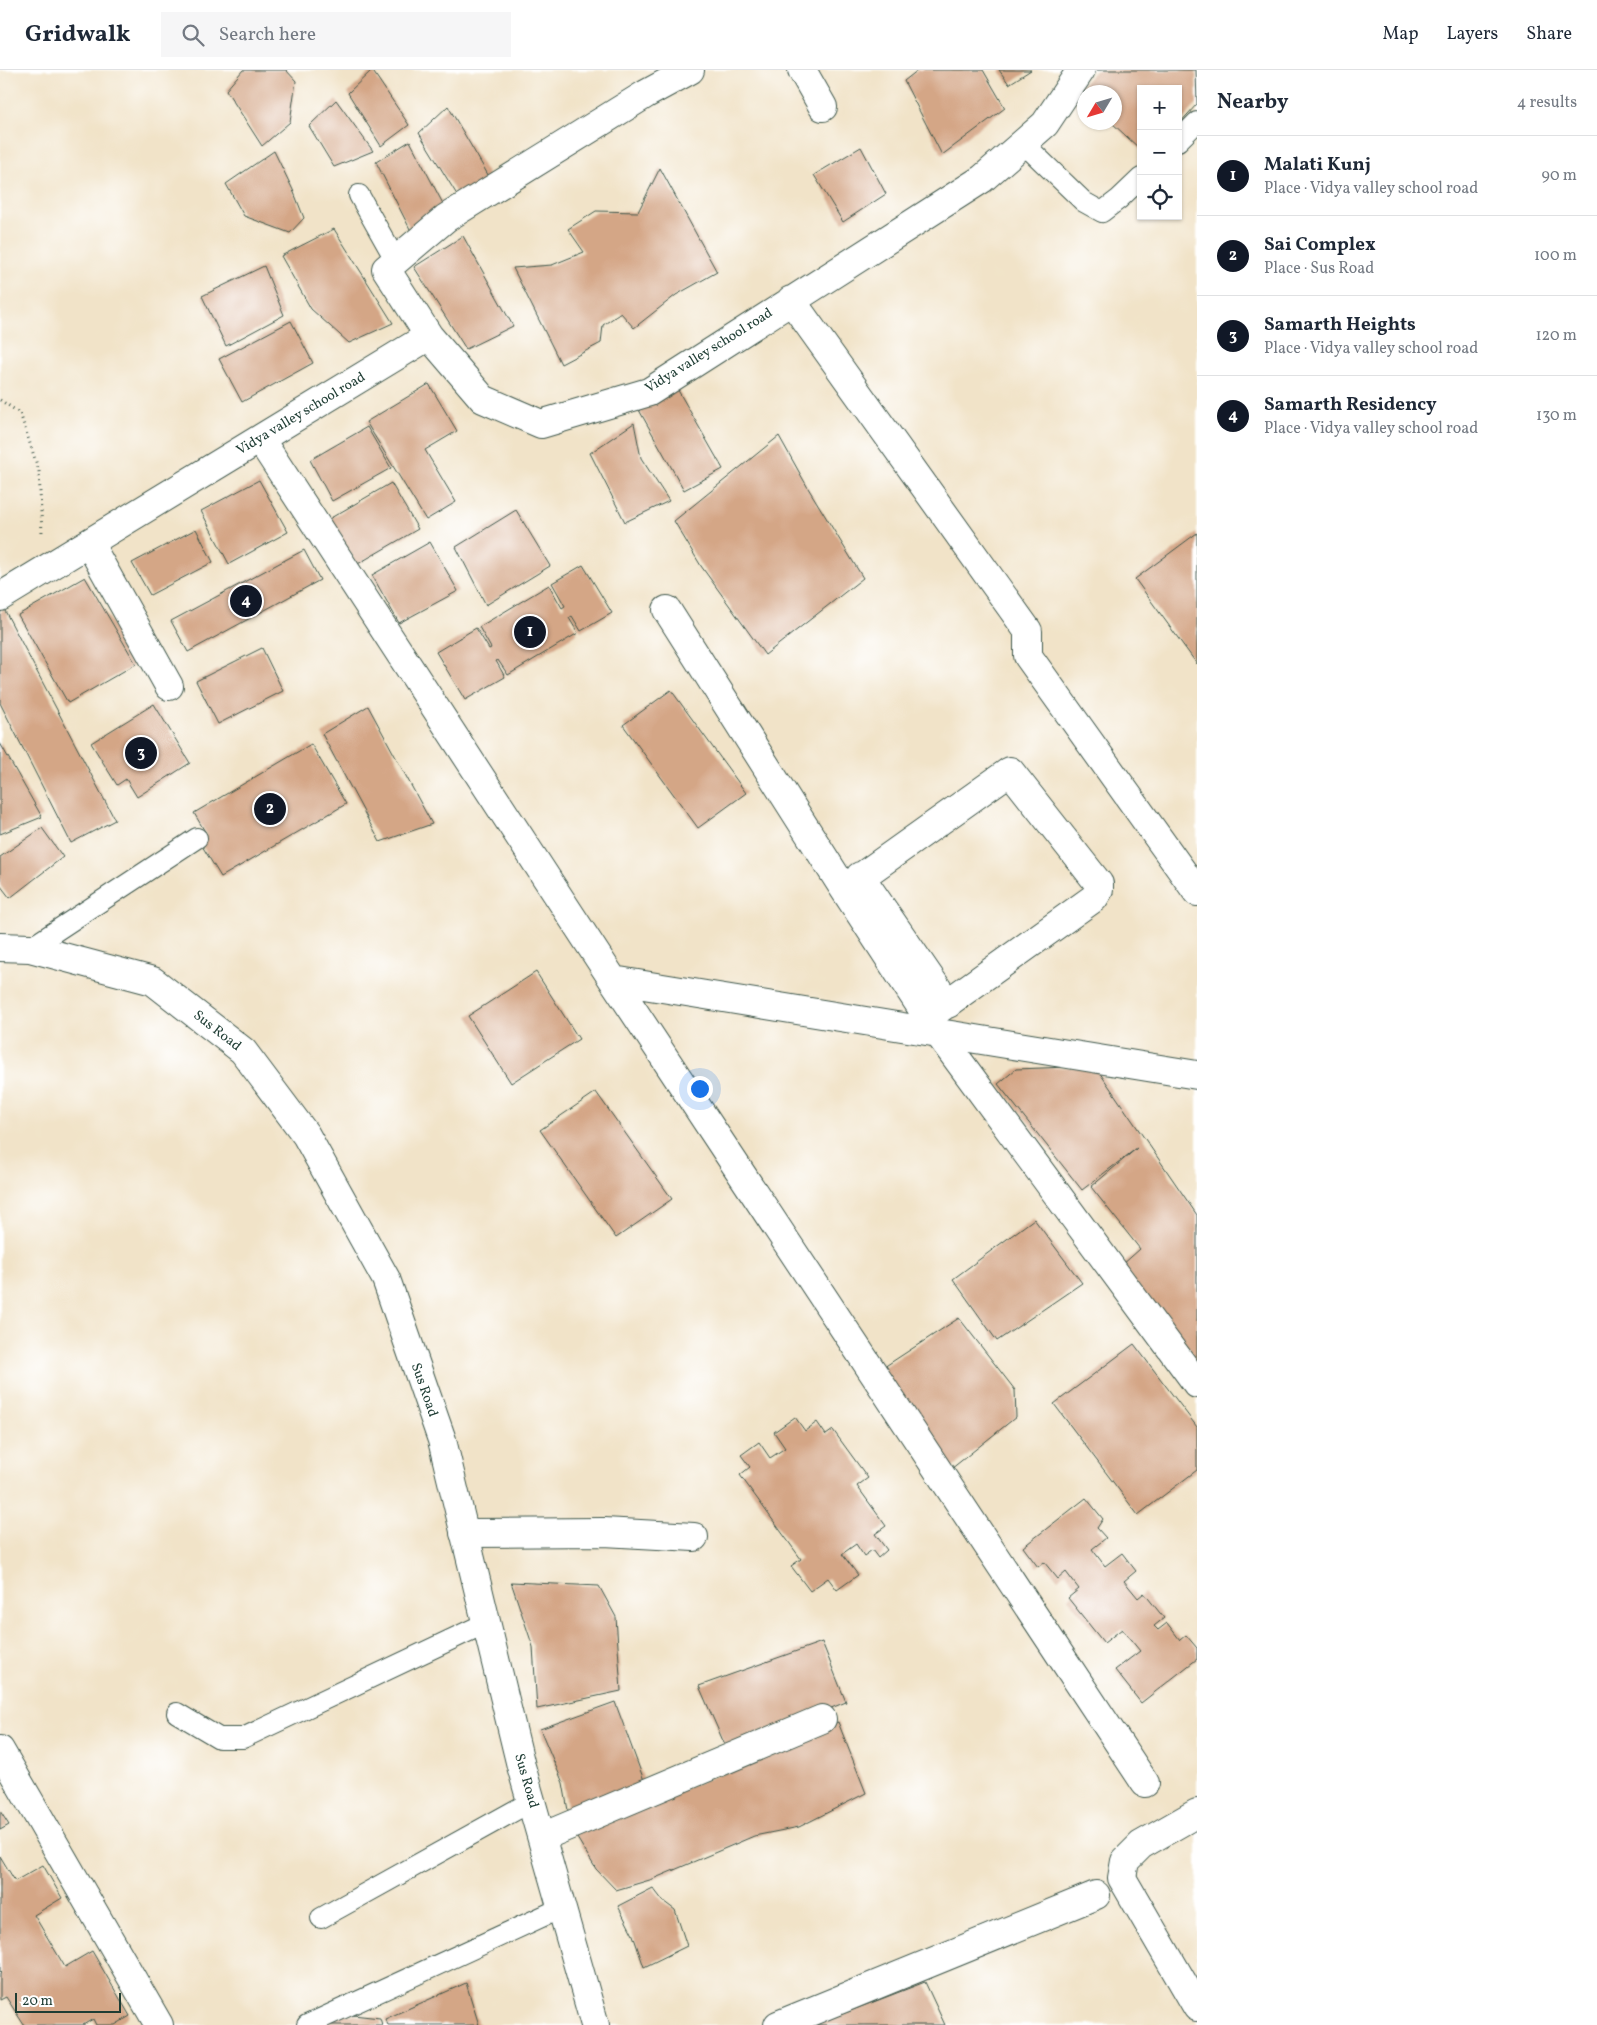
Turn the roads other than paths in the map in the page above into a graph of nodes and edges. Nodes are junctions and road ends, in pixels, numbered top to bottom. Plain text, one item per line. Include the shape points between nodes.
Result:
1 (690, 70) edge
2 (802, 70) edge
3 (1081, 70) edge
4 (823, 107) dead end
5 (1197, 122) edge
6 (1182, 137) edge
7 (1022, 143) junction
8 (1137, 182) edge
9 (359, 194) dead end
10 (396, 261) junction
11 (791, 300) junction
12 (429, 336) junction
13 (260, 439) junction
14 (89, 543) junction
15 (0, 597) edge
16 (667, 610) dead end
17 (169, 686) dead end
18 (197, 838) dead end
19 (852, 882) junction
20 (1197, 892) edge
21 (0, 947) edge
22 (30, 948) junction
23 (613, 980) junction
24 (938, 1018) junction
25 (1197, 1075) edge
26 (1197, 1384) edge
27 (464, 1533) junction
28 (694, 1537) dead end
29 (486, 1623) junction
30 (177, 1713) dead end
31 (822, 1719) dead end
32 (0, 1750) edge
33 (1145, 1783) dead end
34 (532, 1801) junction
35 (1197, 1813) edge
36 (542, 1836) junction
37 (1096, 1895) dead end
38 (562, 1908) junction
39 (321, 1918) dead end
40 (1197, 2008) edge
41 (159, 2025) edge
42 (307, 2025) edge
43 (595, 2025) edge
44 (778, 2025) edge

1 - 10 street via 446,218
2 - 4 street
3 - 7 street, Vidya valley school road via 1045,124
5 - 6 lane
7 - 8 lane via 1084,202 1102,212
7 - 11 street, Vidya valley school road via 982,179
9 - 10 lane
10 - 12 street via 386,269
11 - 12 street, Vidya valley school road via 649,392 541,424 483,399
11 - 20 street via 1028,631 1028,656
12 - 13 street, Vidya valley school road
13 - 14 street, Vidya valley school road
13 - 23 street
14 - 15 street, Vidya valley school road
14 - 17 street
16 - 19 street
18 - 22 lane
19 - 24 street
19 - 24 street via 1010,770 1099,884 1094,898
21 - 22 street, Sus Road
22 - 27 street, Sus Road via 153,981 243,1051 306,1135 386,1279 442,1440
23 - 24 street
23 - 33 street
24 - 25 street
24 - 26 street
27 - 28 street via 604,1532
27 - 29 street, Sus Road
29 - 30 lane via 242,1738 219,1738
29 - 34 street, Sus Road
31 - 36 street
32 - 41 street
34 - 36 street, Sus Road
34 - 39 lane
35 - 40 street via 1141,1845 1125,1861 1122,1878
36 - 38 street, Sus Road
37 - 44 street
38 - 42 lane
38 - 43 street, Sus Road

